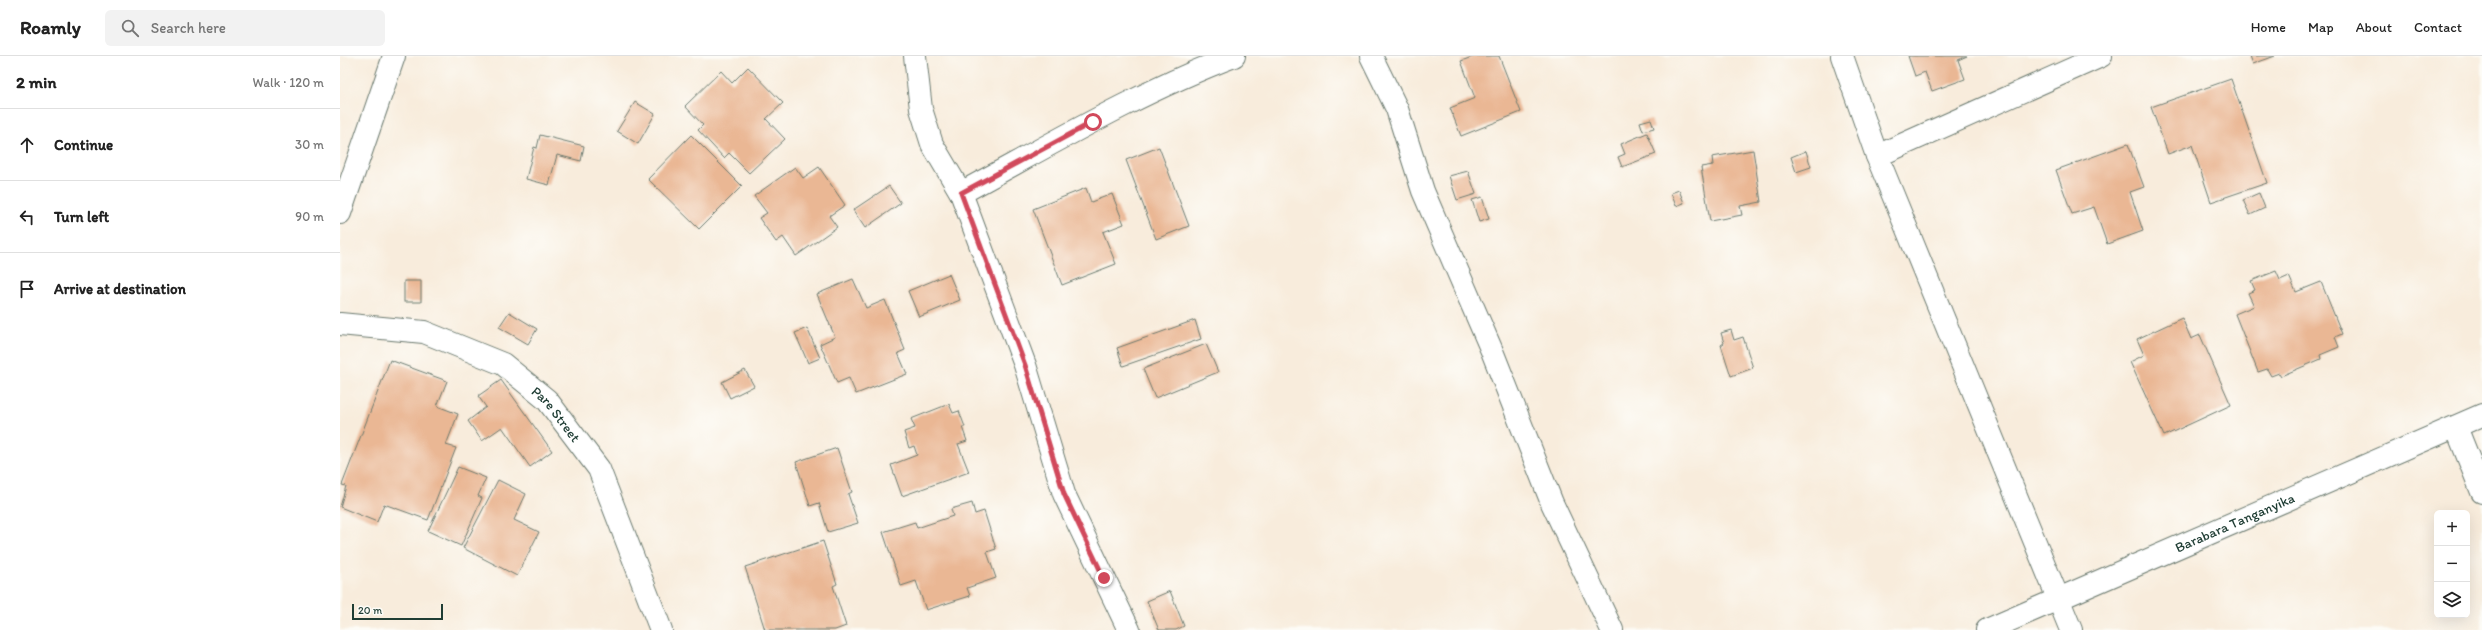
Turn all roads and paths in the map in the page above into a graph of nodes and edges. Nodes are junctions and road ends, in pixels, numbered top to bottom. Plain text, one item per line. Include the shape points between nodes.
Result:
1 (394, 56) edge
2 (915, 56) edge
3 (1234, 56) edge
4 (1371, 56) edge
5 (1842, 56) edge
6 (2101, 56) edge
7 (1877, 156) junction
8 (961, 193) junction
9 (340, 213) edge
10 (340, 324) edge
11 (2482, 415) edge
12 (2456, 427) junction
13 (2482, 492) edge
14 (2060, 599) junction
15 (661, 630) edge
16 (1129, 630) edge
17 (1612, 630) edge
18 (1987, 630) edge
19 (2072, 630) edge

1 - 9 street
2 - 8 street via 921,109 932,144
3 - 8 street via 1195,71 1093,122
4 - 17 street via 1397,109 1423,191 1492,351 1552,503
5 - 7 street
6 - 7 street
7 - 14 street
8 - 16 street via 1025,365 1064,494
10 - 15 street, Pare Street via 424,332 503,364 547,400 599,469
11 - 12 street, Barabara Tanganyika
12 - 13 street
12 - 14 street, Barabara Tanganyika
14 - 18 street, Barabara Tanganyika
14 - 19 street

